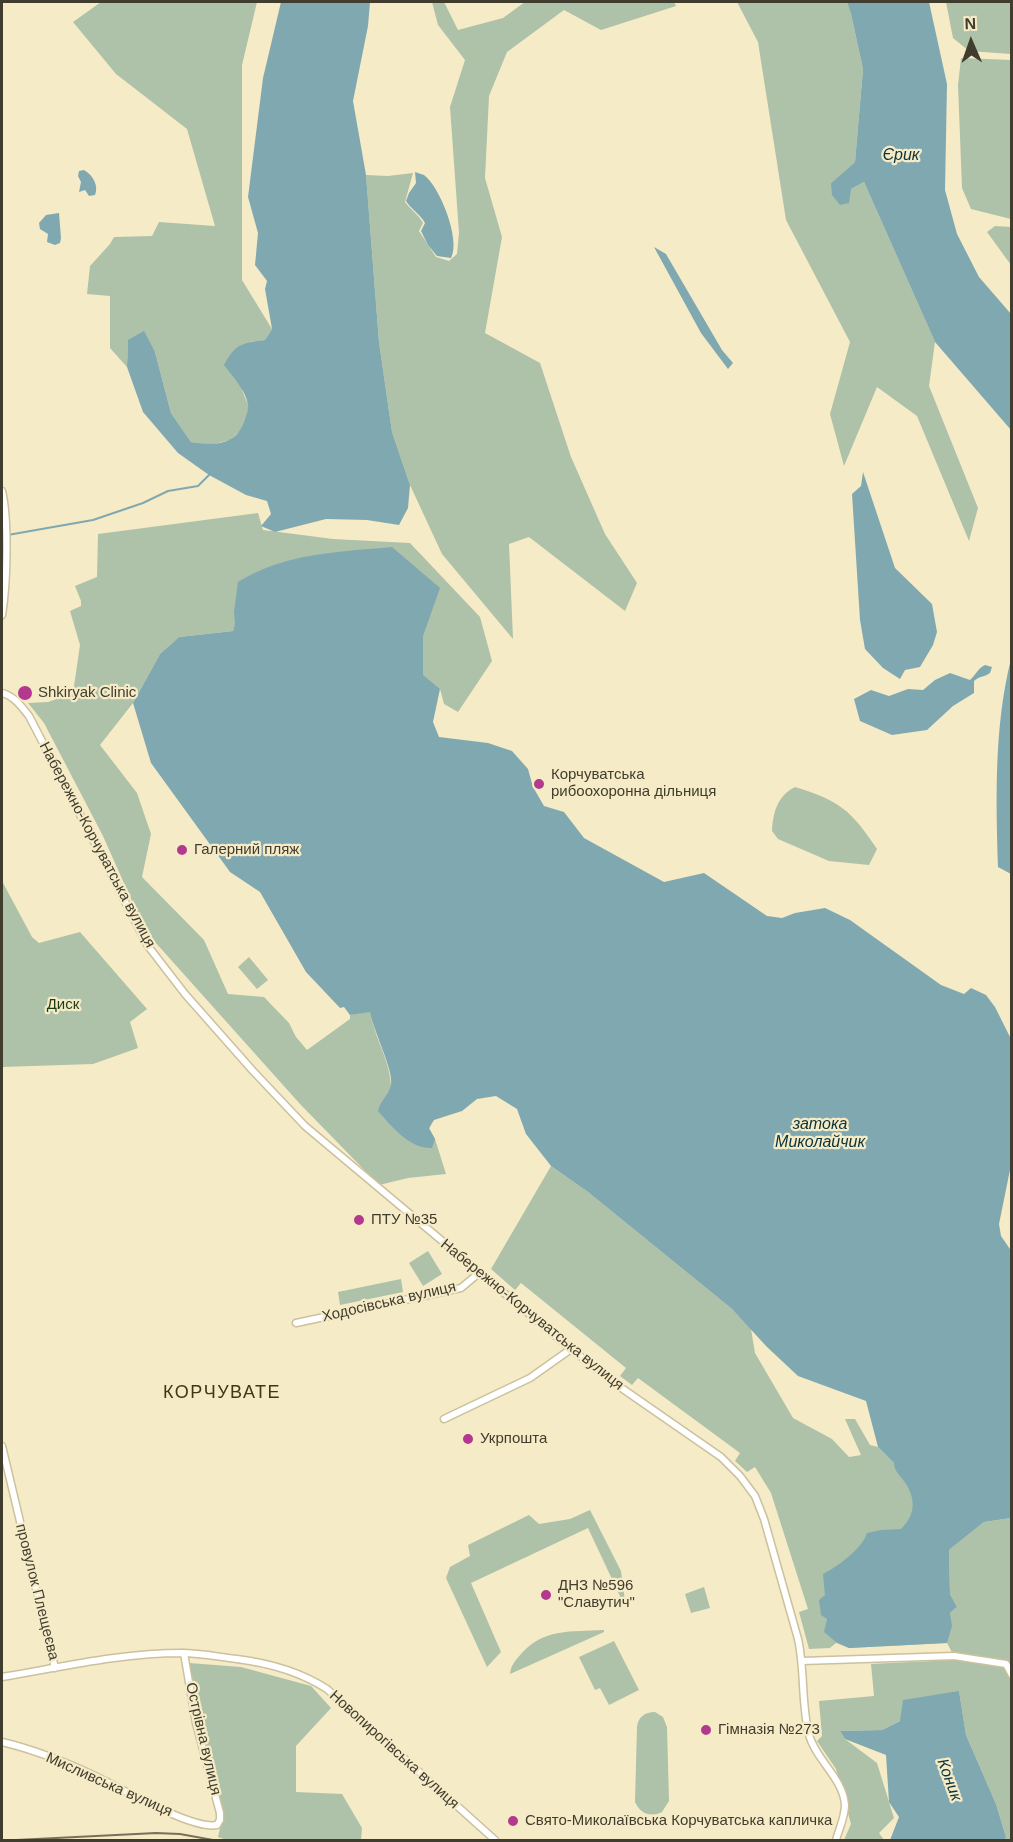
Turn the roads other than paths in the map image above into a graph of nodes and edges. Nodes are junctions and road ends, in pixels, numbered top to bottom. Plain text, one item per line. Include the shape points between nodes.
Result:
1 (2, 491) edge
2 (2, 615) edge
3 (2, 693) edge
4 (479, 1273) junction
5 (296, 1323) dead end
6 (570, 1349) junction
7 (444, 1419) dead end
8 (2, 1446) edge
9 (184, 1653) junction
10 (802, 1661) junction
11 (55, 1668) junction
12 (1011, 1675) edge
13 (2, 1677) edge
14 (2, 1742) edge
15 (217, 1825) joint
16 (495, 1840) edge
17 (836, 1840) edge

1 - 2 street via 6,573
3 - 4 street, Набережно-Корчуватська вулиця via 18,702 29,716 130,914 148,946 185,994 305,1126
4 - 5 street, Ходосівська вулиця via 461,1288
4 - 6 street, Набережно-Корчуватська вулиця
6 - 7 street via 530,1378
6 - 10 street, Набережно-Корчуватська вулиця via 721,1457 755,1496
8 - 11 street, провулок Плещеєва
9 - 11 street, Новопирогівська вулиця via 118,1656
9 - 15 street, Острівна вулиця via 196,1723 220,1813
9 - 16 street, Новопирогівська вулиця via 255,1661 314,1680
10 - 12 street via 968,1657 1006,1664
10 - 17 street, Набережно-Корчуватська вулиця via 803,1700 810,1737 845,1804
11 - 13 street, Новопирогівська вулиця
14 - 15 street, Мисливська вулиця via 91,1774 186,1820

